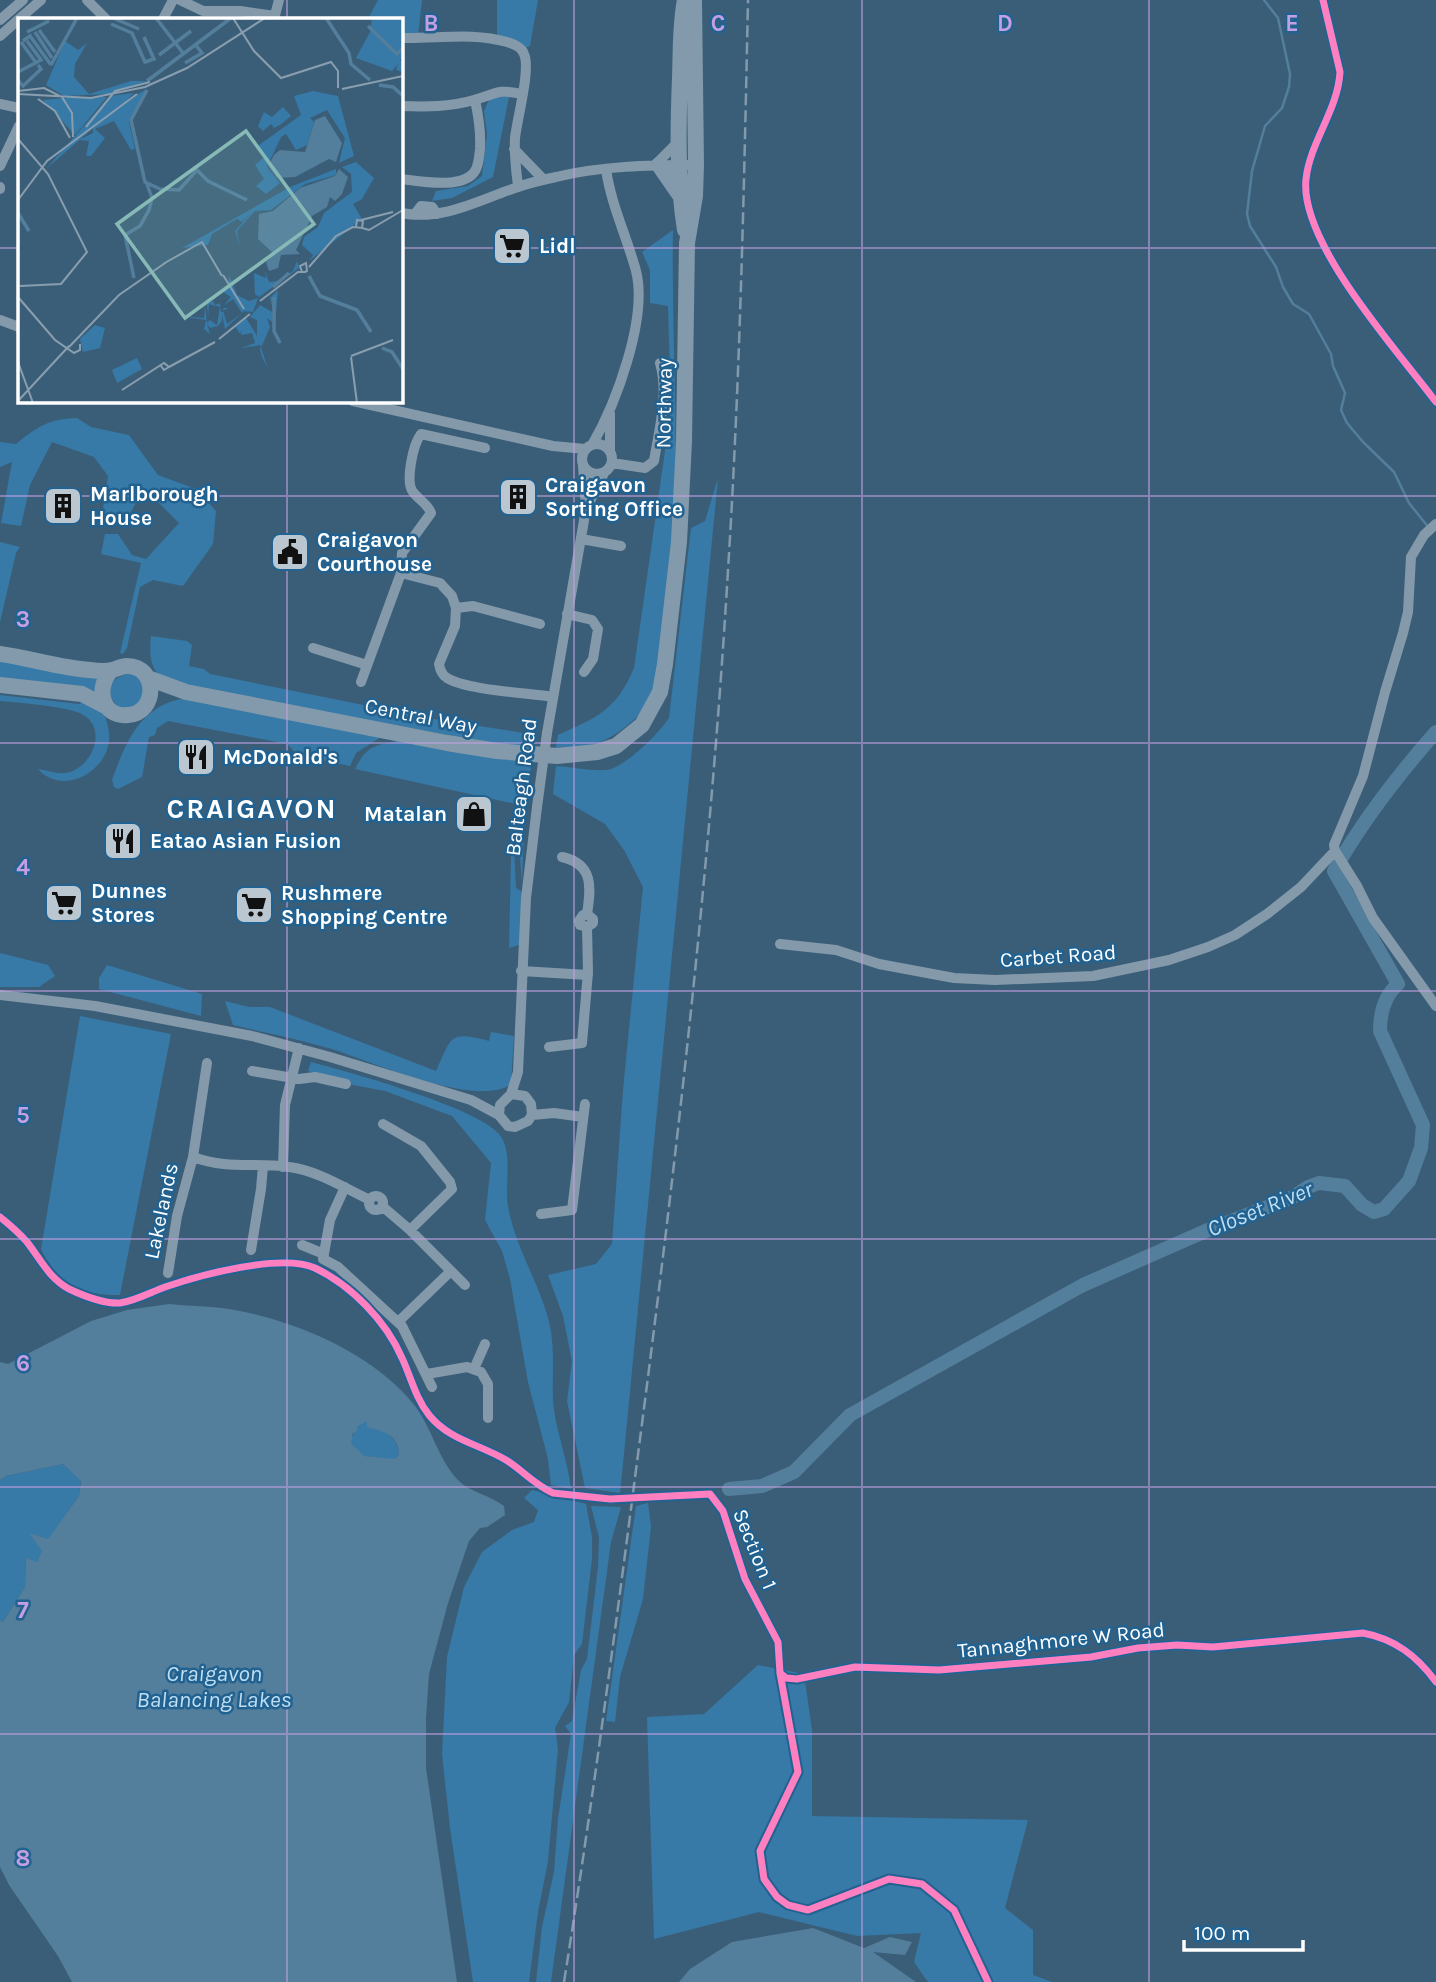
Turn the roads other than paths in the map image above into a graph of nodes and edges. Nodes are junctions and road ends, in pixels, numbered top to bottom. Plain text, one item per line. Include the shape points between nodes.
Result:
1 (23, 0) edge
2 (41, 0) edge
3 (87, 0) edge
4 (173, 0) edge
5 (180, 0) edge
6 (279, 0) edge
7 (1324, 0) edge
8 (691, 2) edge
9 (202, 15) edge
10 (20, 18) edge
11 (105, 18) edge
12 (164, 18) edge
13 (275, 18) edge
14 (0, 20) edge
15 (18, 20) edge
16 (0, 36) edge
17 (402, 38) edge
18 (523, 94) junction
19 (475, 100) junction
20 (0, 104) edge
21 (402, 106) edge
22 (18, 108) edge
23 (18, 128) edge
24 (678, 142) junction
25 (514, 149) junction
26 (687, 165) junction
27 (0, 166) edge
28 (656, 166) junction
29 (606, 169) junction
30 (402, 178) edge
31 (544, 180) junction
32 (518, 186) junction
33 (679, 194) junction
34 (402, 214) edge
35 (687, 243) junction
36 (0, 320) edge
37 (18, 327) edge
38 (660, 363) dead end
39 (358, 402) edge
40 (1436, 402) edge
41 (610, 411) junction
42 (586, 455) junction
43 (611, 457) junction
44 (471, 459) dead end
45 (604, 473) junction
46 (586, 509) junction
47 (1432, 528) edge
48 (582, 539) junction
49 (621, 546) dead end
50 (401, 573) junction
51 (456, 608) junction
52 (567, 614) junction
53 (540, 624) dead end
54 (313, 648) dead end
55 (0, 653) edge
56 (367, 665) junction
57 (112, 670) junction
58 (584, 672) dead end
59 (148, 678) junction
60 (362, 681) dead end
61 (0, 685) edge
62 (186, 692) junction
63 (553, 697) junction
64 (147, 705) junction
65 (107, 707) junction
66 (642, 725) joint
67 (1336, 853) junction
68 (562, 857) dead end
69 (780, 944) dead end
70 (522, 966) junction
71 (588, 975) junction
72 (0, 995) edge
73 (1436, 1006) edge
74 (549, 1047) dead end
75 (299, 1048) junction
76 (207, 1060) dead end
77 (252, 1071) dead end
78 (518, 1072) junction
79 (264, 1073) junction
80 (291, 1078) junction
81 (346, 1084) dead end
82 (262, 1085) dead end
83 (524, 1096) junction
84 (507, 1097) junction
85 (471, 1100) junction
86 (584, 1104) dead end
87 (499, 1115) junction
88 (532, 1115) junction
89 (583, 1117) junction
90 (380, 1123) dead end
91 (192, 1157) junction
92 (263, 1166) junction
93 (283, 1167) junction
94 (345, 1188) junction
95 (541, 1214) dead end
96 (410, 1230) junction
97 (302, 1245) dead end
98 (251, 1250) dead end
99 (324, 1254) junction
100 (452, 1271) junction
101 (168, 1273) dead end
102 (465, 1285) dead end
103 (398, 1322) junction
104 (485, 1343) dead end
105 (474, 1369) junction
106 (427, 1374) junction
107 (432, 1387) dead end
108 (484, 1414) dead end
109 (797, 1679) dead end
110 (1436, 1682) edge

1 - 14 street
2 - 10 street
3 - 11 street
4 - 12 street
5 - 9 street
6 - 13 street
7 - 40 street via 1340,72 1309,165 1308,209 1359,302
8 - 24 highway, Northway
8 - 26 highway, Northway
9 - 13 street via 240,10
15 - 16 street
17 - 18 street via 464,37 510,43 526,56
18 - 19 street via 505,90
18 - 25 street
19 - 21 street via 439,107
19 - 30 street via 481,125 476,171 453,183
20 - 22 street
23 - 27 street
24 - 26 highway, Northway
24 - 28 street
25 - 31 street
25 - 32 street
26 - 28 street
26 - 33 highway, Northway
26 - 35 highway, Northway via 695,196
28 - 29 street
28 - 33 highway
29 - 31 street
29 - 41 street via 640,295
31 - 32 street
32 - 34 street via 455,210
33 - 35 highway, Northway
35 - 66 highway, Northway via 679,542 666,664 660,692
36 - 37 street
38 - 43 street via 662,408 654,461 645,468
39 - 42 street
41 - 42 street
41 - 43 street
42 - 43 street via 602,445
42 - 45 street via 590,473
42 - 46 street, Balteagh Road
43 - 45 street, Balteagh Road
44 - 50 street via 479,447 421,434 415,440 409,482 431,513 402,553
45 - 46 street, Balteagh Road
46 - 48 street, Balteagh Road
47 - 67 street, Carbet Road via 1410,557 1404,633 1363,776 1334,845
48 - 49 street
48 - 52 street, Balteagh Road
50 - 51 street via 440,583
50 - 56 street
51 - 53 street via 473,606
51 - 63 street via 439,664 447,678 476,687
52 - 58 street via 592,620 598,629 593,659
52 - 63 street, Balteagh Road
54 - 56 street
55 - 57 highway via 87,670
56 - 60 street
57 - 59 highway via 132,667
57 - 65 highway via 102,687
59 - 62 highway, Central Way
59 - 64 highway via 151,695
61 - 65 highway via 82,694
62 - 64 highway, Central Way
62 - 66 highway, Central Way via 447,743 557,756 616,746
63 - 70 street, Balteagh Road, bridge
64 - 65 highway via 129,716
67 - 69 street, Carbet Road via 1268,914 1235,934 1169,960 1093,976 954,978 879,964 836,950
67 - 73 street via 1373,918
68 - 71 street via 581,866 589,879 587,914 579,921 587,928
70 - 71 street
70 - 78 street, Balteagh Road
71 - 74 street via 582,1043
72 - 75 street via 95,1006
75 - 80 street
75 - 85 street
76 - 91 street, Lakelands
77 - 79 street
78 - 83 street, Balteagh Road
78 - 84 street, Balteagh Road
79 - 80 street
79 - 82 street
80 - 81 street via 315,1077
80 - 93 street via 285,1105
83 - 84 street
83 - 88 street
84 - 85 street
84 - 87 street
85 - 87 street
86 - 89 street
87 - 88 street via 515,1127
88 - 89 street
89 - 95 street via 572,1210
90 - 96 street via 421,1146 452,1189
91 - 92 street, Lakelands via 218,1165
91 - 101 street, Lakelands
92 - 93 street, Lakelands
92 - 98 street
93 - 94 street, Lakelands
94 - 96 street, Lakelands via 370,1200 374,1209 382,1206
94 - 99 street via 330,1220
96 - 100 street, Lakelands
97 - 99 street
99 - 103 street via 323,1259 338,1266
100 - 102 street, Lakelands
100 - 103 street
103 - 106 street
104 - 105 street
105 - 106 street
105 - 108 street via 488,1384
106 - 107 street
109 - 110 street, Tannaghmore W Road via 855,1667 939,1670 1091,1657 1138,1648 1213,1647 1363,1633 1382,1636 1404,1649

